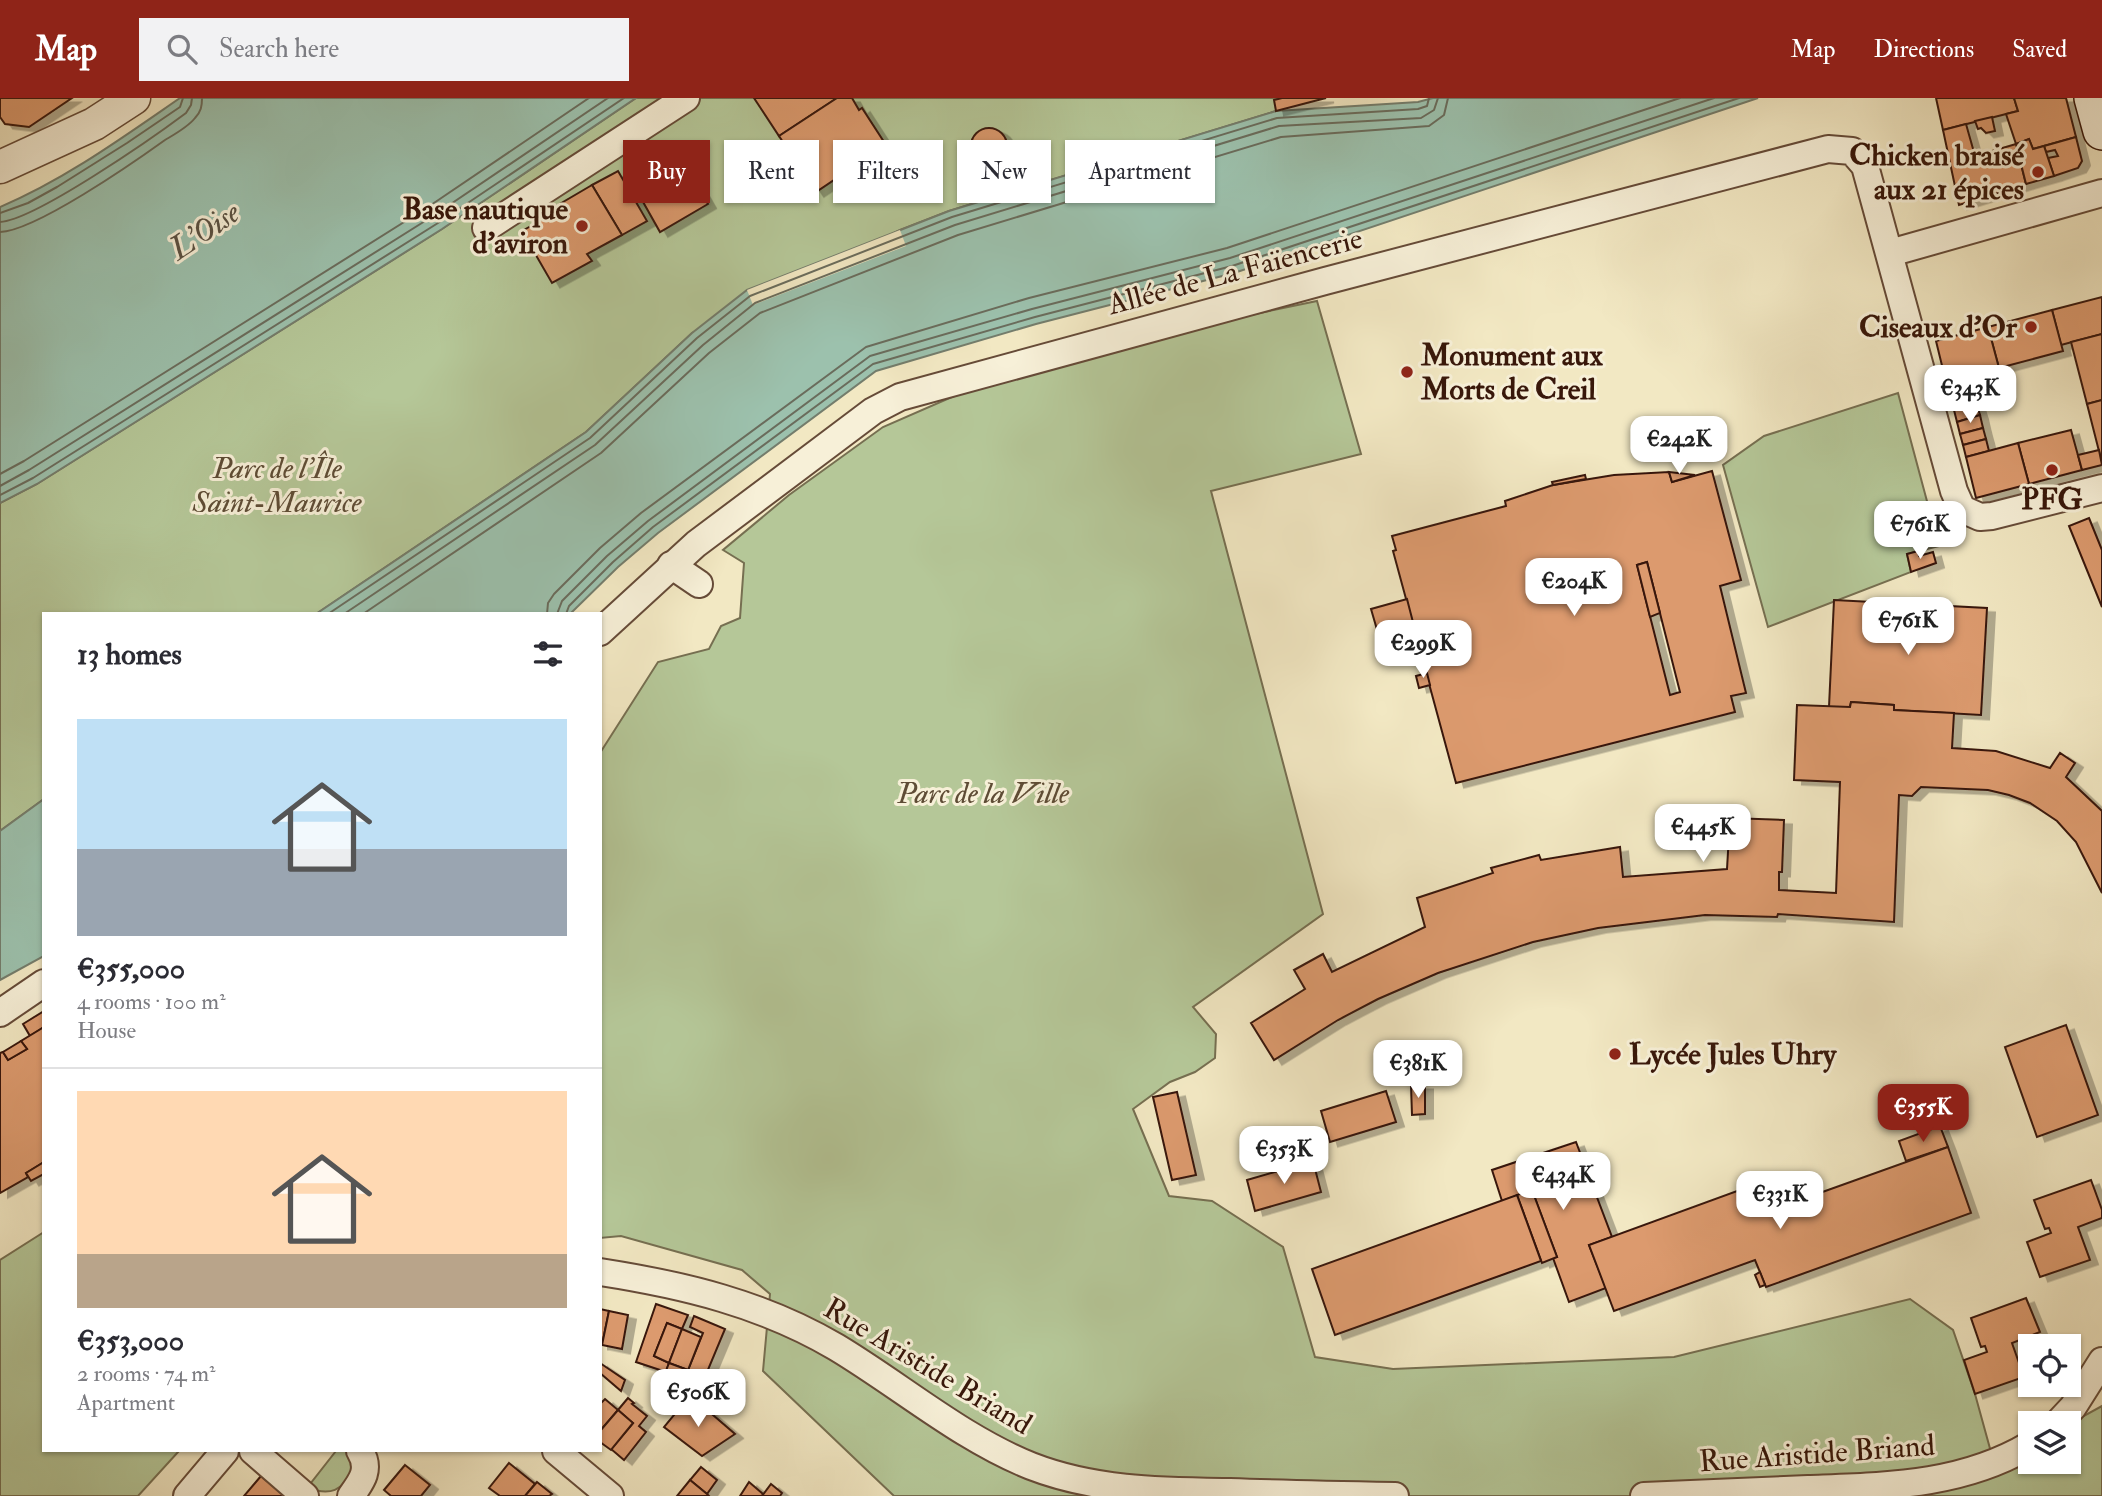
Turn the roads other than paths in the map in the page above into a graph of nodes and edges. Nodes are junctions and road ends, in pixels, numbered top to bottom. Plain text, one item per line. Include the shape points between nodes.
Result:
1 (134, 98) edge
2 (686, 98) edge
3 (2094, 98) edge
4 (2102, 131) edge
5 (0, 167) edge
6 (2102, 193) edge
7 (486, 228) dead end
8 (1890, 253) junction
9 (2102, 488) edge
10 (671, 565) junction
11 (699, 584) dead end
12 (602, 630) edge
13 (42, 984) edge
14 (0, 1013) edge
15 (602, 1272) edge
16 (2101, 1364) edge
17 (2069, 1411) edge
18 (2018, 1451) edge
19 (224, 1452) edge
20 (254, 1452) edge
21 (360, 1452) edge
22 (557, 1452) edge
23 (187, 1496) edge
24 (305, 1496) edge
25 (351, 1496) edge
26 (610, 1496) edge
27 (1395, 1496) edge
28 (1644, 1496) edge

1 - 5 street via 94,124
2 - 7 street
3 - 4 main road
6 - 8 street
8 - 9 street, Allée de La Faïencerie via 1962,509 1980,517 1992,516
8 - 10 street, Allée de La Faïencerie via 1858,156 1841,148 1815,151 900,397 873,411
10 - 11 street
10 - 12 street, Allée de La Faïencerie
13 - 14 street
15 - 27 street, Rue Aristide Briand via 683,1287 753,1307 834,1346 995,1448 1059,1475 1158,1491
16 - 17 street
18 - 28 street, Rue Aristide Briand via 1982,1468 1928,1482
19 - 23 street
20 - 24 street
21 - 25 street via 365,1471
22 - 26 street

